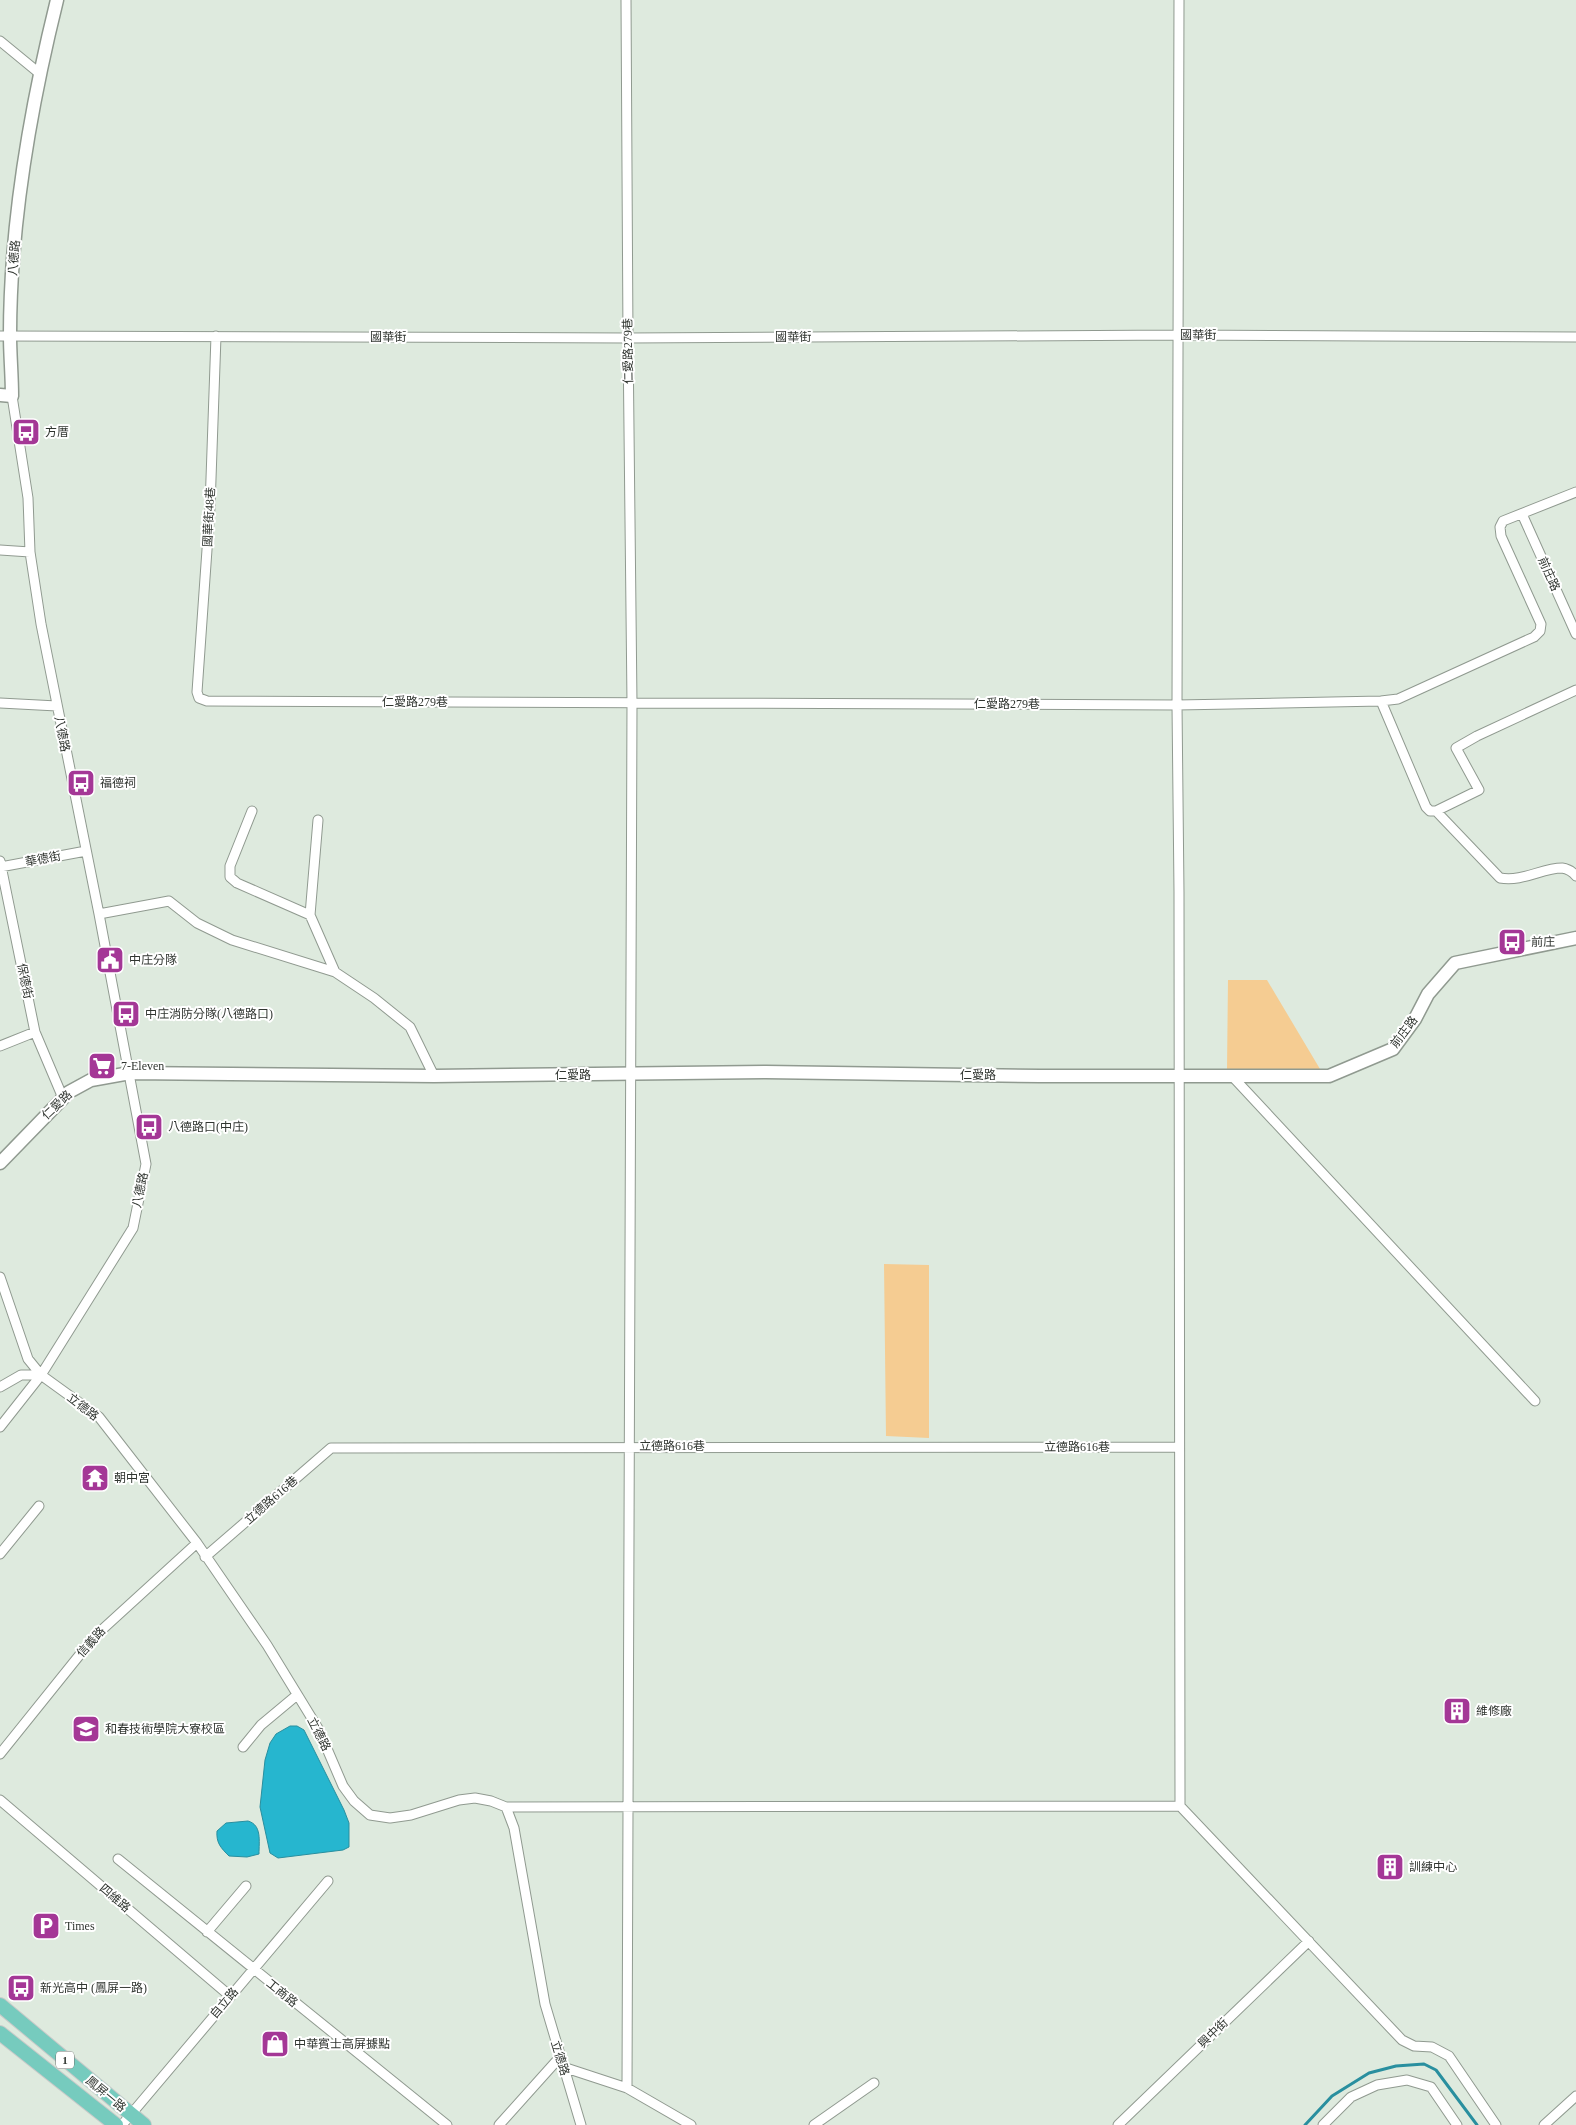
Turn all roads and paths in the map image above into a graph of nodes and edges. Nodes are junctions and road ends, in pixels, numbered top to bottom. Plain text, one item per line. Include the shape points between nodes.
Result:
1 (57, 0) edge
2 (626, 0) edge
3 (1179, 0) edge
4 (0, 41) edge
5 (39, 73) junction
6 (1178, 335) junction
7 (5, 336) edge
8 (216, 336) junction
9 (1576, 337) edge
10 (628, 338) junction
11 (6, 396) edge
12 (1576, 492) edge
13 (1522, 514) junction
14 (0, 550) edge
15 (30, 552) junction
16 (1576, 634) edge
17 (1576, 690) edge
18 (199, 698) joint
19 (1381, 701) junction
20 (0, 703) edge
21 (632, 703) junction
22 (1177, 705) junction
23 (57, 706) junction
24 (252, 811) dead end
25 (1436, 811) junction
26 (318, 820) dead end
27 (86, 851) junction
28 (0, 865) edge
29 (1576, 876) edge
30 (99, 914) junction
31 (310, 915) junction
32 (1576, 938) edge
33 (335, 972) junction
34 (35, 1032) junction
35 (0, 1046) edge
36 (130, 1073) junction
37 (631, 1074) junction
38 (434, 1076) junction
39 (1179, 1076) junction
40 (1232, 1076) junction
41 (63, 1098) junction
42 (0, 1163) edge
43 (0, 1277) edge
44 (41, 1375) junction
45 (0, 1387) edge
46 (1535, 1401) dead end
47 (0, 1427) edge
48 (630, 1446) junction
49 (1179, 1447) junction
50 (39, 1506) dead end
51 (196, 1544) junction
52 (0, 1554) edge
53 (205, 1557) junction
54 (297, 1695) junction
55 (243, 1747) dead end
56 (0, 1754) edge
57 (0, 1800) edge
58 (1180, 1806) junction
59 (506, 1807) junction
60 (629, 1808) junction
61 (118, 1859) dead end
62 (328, 1881) dead end
63 (246, 1886) dead end
64 (207, 1932) junction
65 (1309, 1941) junction
66 (253, 1970) junction
67 (230, 1996) junction
68 (0, 2005) edge
69 (0, 2033) edge
70 (560, 2057) junction
71 (563, 2067) junction
72 (874, 2083) dead end
73 (627, 2088) junction
74 (1576, 2096) edge
75 (126, 2120) edge
76 (116, 2125) edge
77 (144, 2125) edge
78 (447, 2125) edge
79 (499, 2125) edge
80 (580, 2125) edge
81 (691, 2125) edge
82 (814, 2125) edge
83 (1118, 2125) edge
84 (1323, 2125) edge
85 (1457, 2125) edge
86 (1496, 2125) edge
87 (1544, 2125) edge

1 - 5 street, 八德路
2 - 10 street, 仁愛路279巷
3 - 6 street
4 - 5 street
5 - 7 street, 八德路
6 - 9 street, 國華街
6 - 10 street, 國華街
6 - 22 street
7 - 8 street, 國華街
7 - 11 street, 八德路
8 - 10 street, 國華街
8 - 18 street, 國華街48巷
10 - 21 street, 仁愛路279巷
11 - 15 street, 八德路 via 28,498
12 - 13 street
13 - 16 street, 前庄路
13 - 19 street, 仁愛路279巷 via 1503,521 1501,536 1541,624 1540,631 1534,637 1448,677 1398,699
14 - 15 street
15 - 23 street, 八德路
17 - 25 street via 1456,748 1479,790
18 - 21 street, 仁愛路279巷 via 207,701
19 - 22 street, 仁愛路279巷
19 - 25 street via 1426,807
20 - 23 street
21 - 22 street, 仁愛路279巷
21 - 37 street, 仁愛路279巷
22 - 39 street
23 - 27 street, 八德路
24 - 31 street via 230,866 230,877
25 - 29 street via 1500,878 1510,880 1563,868
26 - 31 street
27 - 28 street, 華德街
27 - 30 street, 八德路
28 - 34 street, 保德街
30 - 33 street via 169,901 197,923 232,940
30 - 36 street, 八德路
31 - 33 street
32 - 40 street, 前庄路 via 1455,963 1428,994 1392,1050 1351,1068 1328,1076
33 - 38 street via 410,1027
34 - 35 street
34 - 41 street, 保德街
36 - 38 street, 仁愛路
36 - 41 street, 仁愛路 via 91,1080
36 - 44 street, 八德路 via 146,1164 133,1228
37 - 38 street, 仁愛路
37 - 39 street, 仁愛路
37 - 48 street, 仁愛路279巷
39 - 40 street, 前庄路
39 - 49 street
40 - 46 street
41 - 42 street, 仁愛路
43 - 44 street, 立德路 via 28,1359
44 - 45 street via 21,1375
44 - 47 street, 八德路
44 - 51 street, 立德路 via 98,1417
48 - 49 street, 立德路616巷
48 - 53 street, 立德路616巷 via 331,1448
48 - 60 street, 仁愛路279巷
49 - 58 street
50 - 52 street
51 - 53 street, 立德路
51 - 56 street, 信義路 via 94,1636
53 - 54 street, 立德路 via 267,1645
54 - 55 street via 261,1725
54 - 59 street, 立德路 via 319,1730 343,1786 370,1815 390,1818 410,1815 475,1798
57 - 67 street, 四維路
58 - 60 street
58 - 65 street
59 - 60 street
59 - 70 street, 立德路 via 514,1828 545,2004
60 - 73 street, 仁愛路279巷
61 - 64 street, 工商路
62 - 66 street, 自立路
63 - 64 street
64 - 66 street, 工商路
65 - 83 street, 興中街
65 - 86 street via 1402,2040 1414,2046 1432,2047 1449,2056
66 - 67 street, 自立路
66 - 78 street, 工商路
67 - 75 street, 自立路
68 - 75 main road, 鳳屏一路 / 1
69 - 76 main road, 鳳屏一路 / 1
70 - 71 street, 立德路
70 - 79 street
71 - 73 street
71 - 80 street, 立德路
72 - 82 street
73 - 81 street
74 - 87 street
75 - 77 main road, 鳳屏一路
84 - 85 street via 1351,2097 1378,2085 1407,2080 1431,2087

